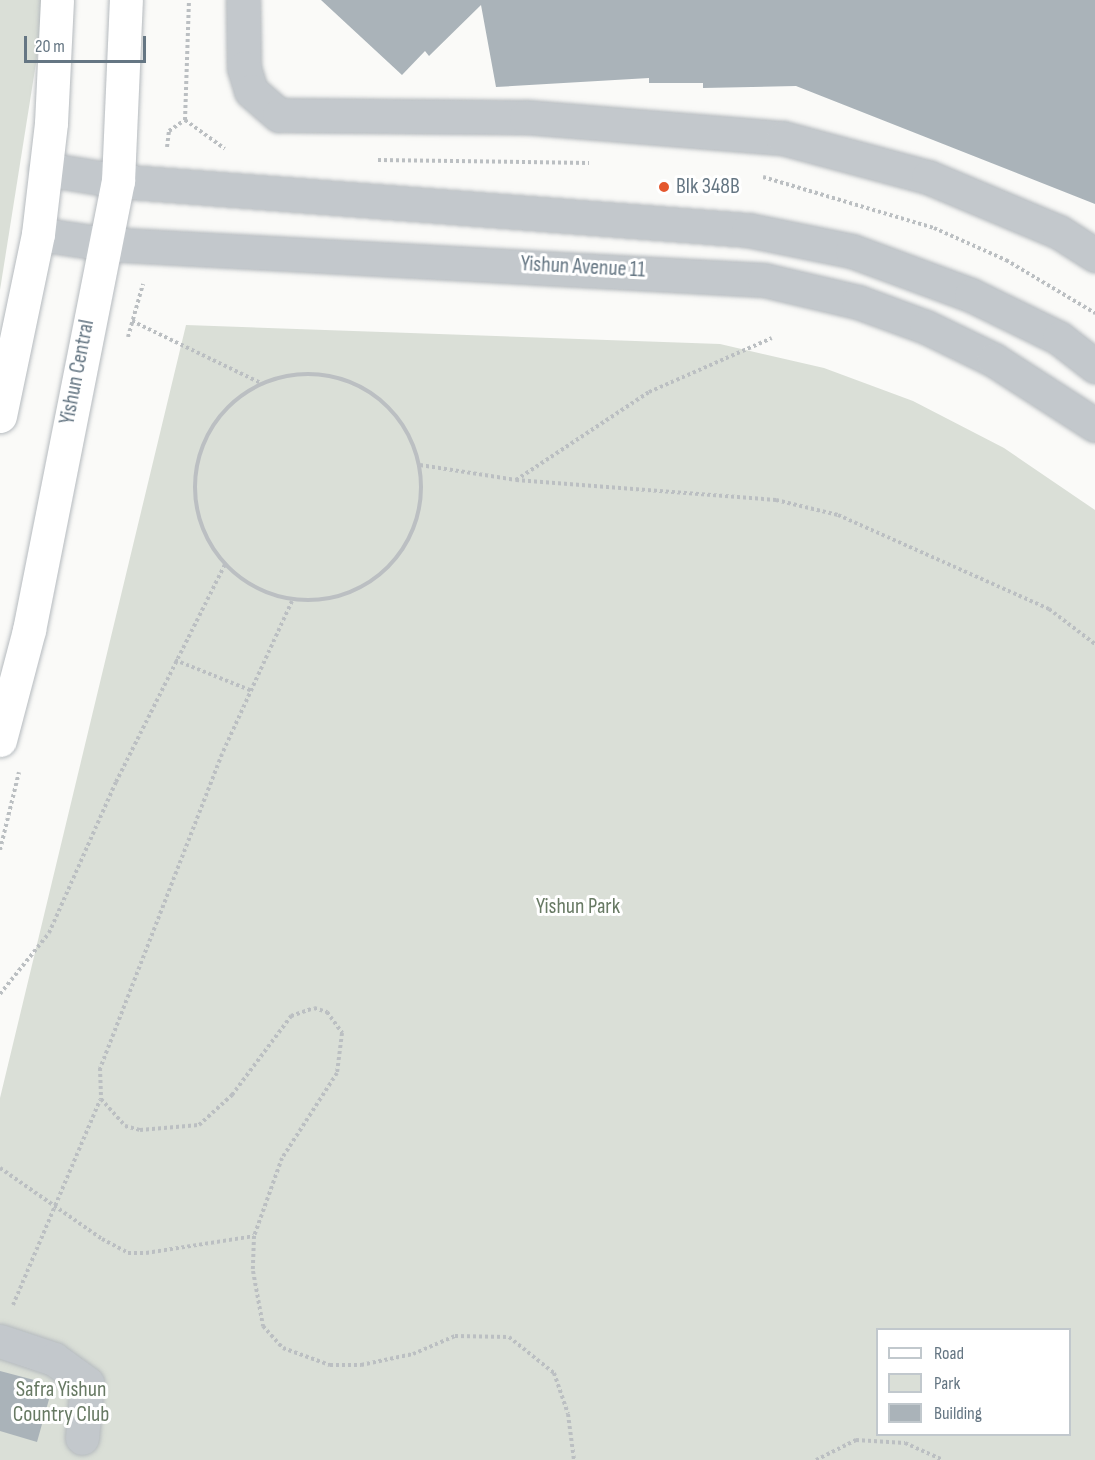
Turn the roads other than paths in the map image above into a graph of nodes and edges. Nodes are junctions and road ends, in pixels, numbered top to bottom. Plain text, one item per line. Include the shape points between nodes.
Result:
1 (57, 0) edge
2 (126, 0) edge
3 (243, 0) edge
4 (45, 169) junction
5 (118, 181) junction
6 (38, 234) junction
7 (105, 244) junction
8 (1095, 255) edge
9 (1095, 366) edge
10 (0, 416) edge
11 (1095, 425) edge
12 (0, 740) edge
13 (0, 1341) edge
14 (82, 1438) dead end

1 - 4 main road
2 - 5 main road, Yishun Central
3 - 8 street via 244,68 251,91 279,115 526,117 783,138 928,177 1059,232
4 - 5 street
4 - 6 main road
5 - 7 main road, Yishun Central
5 - 9 street via 748,230 852,251 971,295 1059,338
6 - 7 street, Yishun Avenue 11
6 - 10 main road
7 - 11 street, Yishun Avenue 11 via 764,280 858,302 926,327 994,360
7 - 12 main road, Yishun Central via 29,630
13 - 14 street via 54,1359 87,1383

